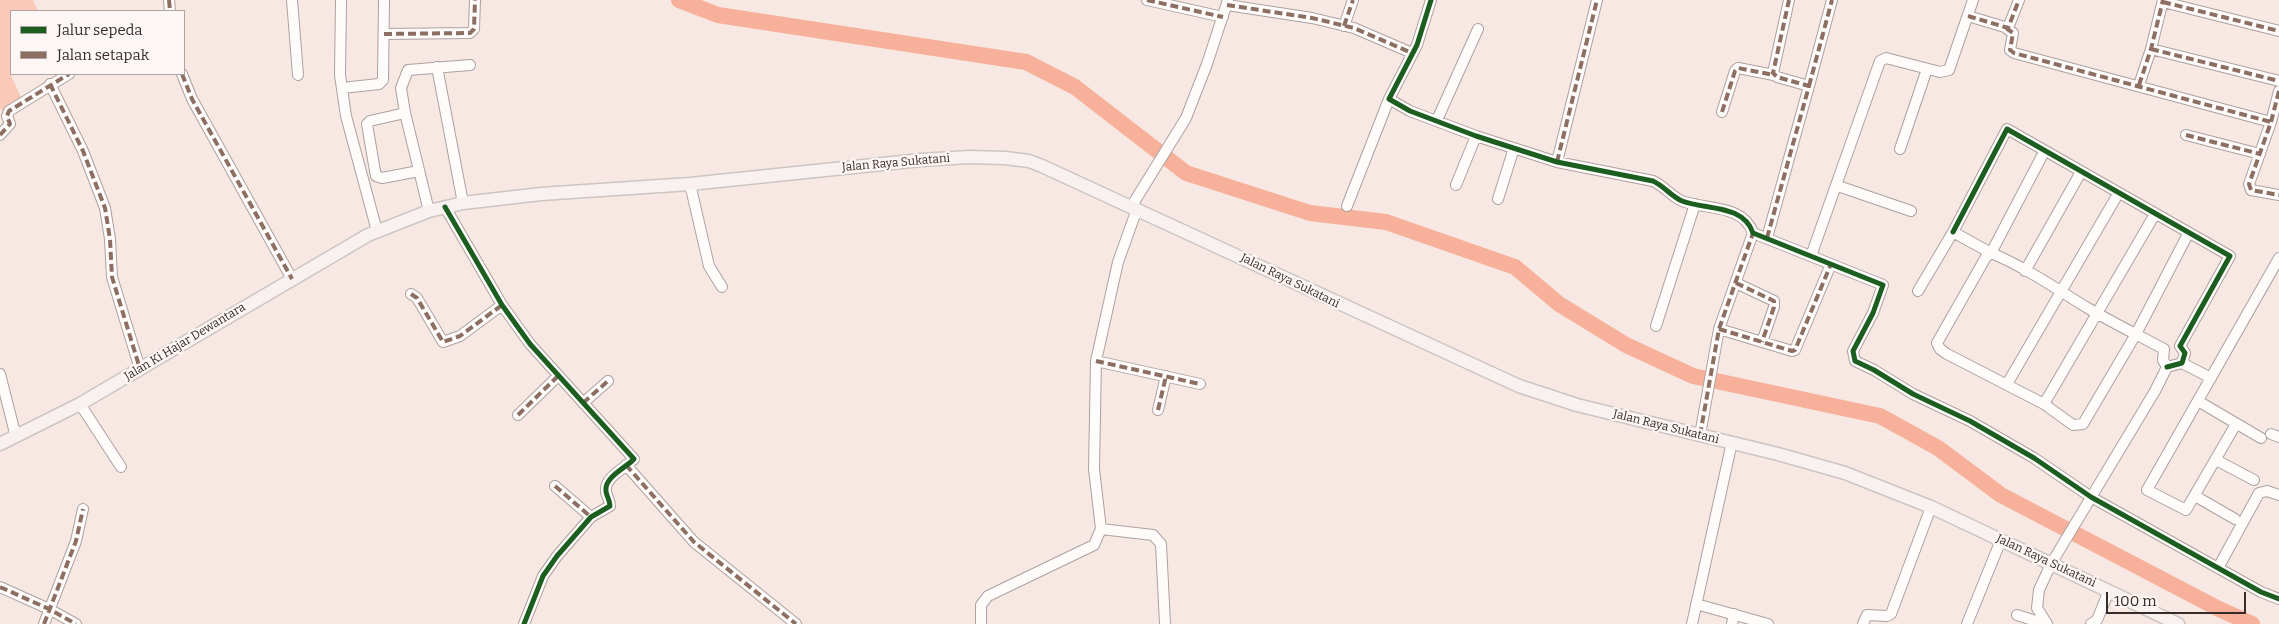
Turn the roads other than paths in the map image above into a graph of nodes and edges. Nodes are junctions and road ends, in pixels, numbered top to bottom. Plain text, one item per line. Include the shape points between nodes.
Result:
1 (292, 0) edge
2 (341, 0) edge
3 (384, 0) edge
4 (475, 0) edge
5 (1148, 0) edge
6 (1353, 0) edge
7 (1431, 0) edge
8 (1597, 0) edge
9 (1789, 0) edge
10 (1832, 0) edge
11 (1973, 0) edge
12 (2020, 0) edge
13 (2163, 1) edge
14 (1227, 2) edge
15 (1968, 16) junction
16 (1223, 17) junction
17 (1344, 26) junction
18 (2006, 28) junction
19 (1478, 29) dead end
20 (2279, 31) edge
21 (384, 34) junction
22 (2151, 49) junction
23 (1412, 53) junction
24 (470, 65) dead end
25 (437, 68) junction
26 (1927, 69) junction
27 (67, 75) edge
28 (182, 75) edge
29 (298, 75) dead end
30 (1774, 76) junction
31 (2279, 81) edge
32 (50, 84) junction
33 (2139, 85) junction
34 (1809, 86) junction
35 (342, 88) junction
36 (2279, 91) edge
37 (1389, 99) junction
38 (1722, 112) dead end
39 (405, 113) junction
40 (1437, 120) junction
41 (2271, 122) junction
42 (0, 135) edge
43 (2186, 135) dead end
44 (1476, 136) junction
45 (1514, 148) junction
46 (1900, 150) dead end
47 (2044, 152) junction
48 (2260, 154) junction
49 (1557, 162) junction
50 (419, 171) junction
51 (2081, 172) junction
52 (690, 184) junction
53 (1456, 185) dead end
54 (1838, 186) junction
55 (2118, 194) junction
56 (2279, 195) edge
57 (1498, 199) dead end
58 (463, 203) junction
59 (1695, 204) junction
60 (1347, 206) dead end
61 (445, 207) junction
62 (1134, 208) junction
63 (429, 210) junction
64 (1911, 211) dead end
65 (2155, 214) junction
66 (1953, 232) junction
67 (373, 233) junction
68 (1753, 233) junction
69 (2188, 234) junction
70 (1767, 238) junction
71 (1992, 253) junction
72 (1811, 256) junction
73 (2279, 258) edge
74 (1831, 264) junction
75 (2026, 270) junction
76 (292, 279) junction
77 (1736, 283) junction
78 (722, 287) dead end
79 (1918, 291) dead end
80 (2062, 291) junction
81 (411, 294) dead end
82 (502, 305) junction
83 (2098, 313) junction
84 (1656, 326) dead end
85 (1719, 329) junction
86 (2136, 334) junction
87 (1762, 342) junction
88 (2180, 346) junction
89 (2164, 349) junction
90 (1096, 361) junction
91 (2182, 362) junction
92 (2168, 367) junction
93 (140, 368) junction
94 (0, 374) edge
95 (558, 376) junction
96 (1166, 376) junction
97 (2211, 378) junction
98 (608, 381) dead end
99 (1200, 384) dead end
100 (2008, 384) junction
101 (2198, 401) junction
102 (583, 403) junction
103 (80, 404) junction
104 (2044, 404) junction
105 (1158, 410) dead end
106 (518, 415) dead end
107 (2236, 424) junction
108 (1700, 435) junction
109 (16, 437) junction
110 (2261, 438) dead end
111 (1732, 442) junction
112 (0, 444) edge
113 (2216, 460) junction
114 (626, 465) junction
115 (121, 467) dead end
116 (2254, 480) dead end
117 (555, 486) dead end
118 (2279, 495) edge
119 (2195, 496) junction
120 (2091, 497) junction
121 (1931, 507) junction
122 (83, 509) dead end
123 (591, 517) junction
124 (2235, 519) dead end
125 (1101, 529) junction
126 (2001, 540) junction
127 (2051, 564) junction
128 (2218, 568) junction
129 (0, 587) edge
130 (2110, 591) junction
131 (2279, 599) edge
132 (1696, 604) junction
133 (49, 609) junction
134 (2017, 615) dead end
135 (1733, 619) edge
136 (44, 624) edge
137 (76, 624) edge
138 (524, 624) edge
139 (796, 624) edge
140 (981, 624) edge
141 (1165, 624) edge
142 (1692, 624) edge
143 (1768, 624) edge
144 (1863, 624) edge
145 (1967, 624) edge
146 (2046, 624) edge
147 (2091, 624) edge
148 (2178, 624) edge

1 - 29 street
2 - 35 street via 339,63
3 - 21 street
4 - 21 street via 474,29 470,33
5 - 16 street
6 - 17 street
7 - 23 street
8 - 49 street
9 - 30 street
10 - 34 street
11 - 15 street
12 - 18 street via 2010,26
13 - 20 street
13 - 22 street
14 - 16 street
14 - 17 street
15 - 18 street
15 - 26 street via 1949,70
16 - 62 street via 1186,118
17 - 23 street
18 - 33 street via 2013,34 2010,50 2014,53
19 - 40 street
21 - 35 street via 382,82
22 - 31 street
22 - 33 street
23 - 37 street
24 - 25 street
25 - 39 street via 406,72 402,88
25 - 58 street
26 - 46 street
26 - 54 street via 1886,58 1880,61
27 - 32 street
28 - 76 street via 192,99
30 - 34 street
30 - 38 street via 1738,68
32 - 42 street via 9,111 10,124
32 - 93 street via 83,151 105,208 112,277
33 - 41 street
34 - 70 street
35 - 67 street
36 - 41 street
37 - 40 street via 1410,111
37 - 60 street
39 - 50 street
39 - 50 street via 367,124 376,176 382,178
40 - 44 street
41 - 48 street
43 - 48 street
44 - 45 street
44 - 53 street
45 - 49 street
45 - 57 street
47 - 51 street
47 - 66 street via 2007,129
47 - 71 street
48 - 56 street via 2249,188
49 - 59 street via 1653,181 1680,200
50 - 63 street
51 - 55 street
51 - 75 street
52 - 58 main road, Jalan Raya Sukatani
52 - 62 main road, Jalan Raya Sukatani via 921,160 1005,158 1042,166
52 - 78 street via 709,266
54 - 64 street
54 - 72 street
55 - 65 street
55 - 80 street
58 - 61 main road, Jalan Raya Sukatani
59 - 68 street via 1735,213 1747,221
59 - 84 street
61 - 63 main road, Jalan Raya Sukatani
61 - 82 street
62 - 90 street via 1118,262
62 - 108 main road, Jalan Raya Sukatani via 1519,386 1577,405
63 - 67 main road, Jalan Raya Sukatani
65 - 69 street
65 - 83 street
66 - 71 street
66 - 79 street
67 - 76 main road, Jalan Ki Hajar Dewantara
68 - 70 street
68 - 77 street
69 - 86 street
69 - 88 street via 2230,256
70 - 72 street
71 - 75 street
71 - 100 street via 1986,257 1938,343 1940,350
72 - 74 street
73 - 97 street
74 - 87 street via 1795,350
74 - 120 street via 1883,285 1853,351 1853,359 2034,458
75 - 80 street
76 - 93 main road, Jalan Ki Hajar Dewantara
77 - 85 street
77 - 87 street via 1774,300
80 - 83 street
80 - 100 street
81 - 82 street via 417,298 443,342 460,336
82 - 95 street
83 - 86 street
83 - 104 street
85 - 87 street
85 - 108 street
86 - 89 street
86 - 104 street via 2083,424 2073,424
88 - 89 street
88 - 91 street via 2185,353
89 - 92 street via 2163,360
90 - 96 street
90 - 125 street via 1094,469
91 - 92 street
91 - 97 street
92 - 120 street
93 - 103 main road, Jalan Ki Hajar Dewantara
94 - 109 street
95 - 102 street
95 - 106 street
96 - 99 street
96 - 105 street
97 - 101 street
98 - 102 street
100 - 104 street
101 - 107 street
101 - 119 street via 2148,490 2186,510
102 - 114 street via 633,456
103 - 109 main road, Jalan Ki Hajar Dewantara
103 - 115 street
107 - 110 street
107 - 113 street
108 - 111 main road, Jalan Raya Sukatani
109 - 112 main road, Jalan Ki Hajar Dewantara
111 - 121 main road, Jalan Raya Sukatani via 1845,474
111 - 132 street
113 - 116 street
113 - 119 street
114 - 123 street via 605,490 610,506
114 - 139 street via 694,542
117 - 123 street
118 - 128 street via 2267,491 2259,493
119 - 124 street
120 - 127 street
120 - 128 street
121 - 126 main road, Jalan Raya Sukatani
121 - 144 street via 1891,614 1867,615
122 - 133 street via 76,541
123 - 138 street via 543,576
125 - 140 street via 1094,545 988,596 981,605
125 - 141 street via 1153,535 1161,544
126 - 127 main road, Jalan Raya Sukatani
126 - 145 street
127 - 130 main road, Jalan Raya Sukatani
127 - 146 street via 2039,590 2037,608
128 - 131 street
129 - 133 street
130 - 147 street via 2097,620
130 - 148 main road, Jalan Raya Sukatani
132 - 135 street
132 - 142 street
133 - 136 street
133 - 137 street
134 - 146 street
135 - 143 street

